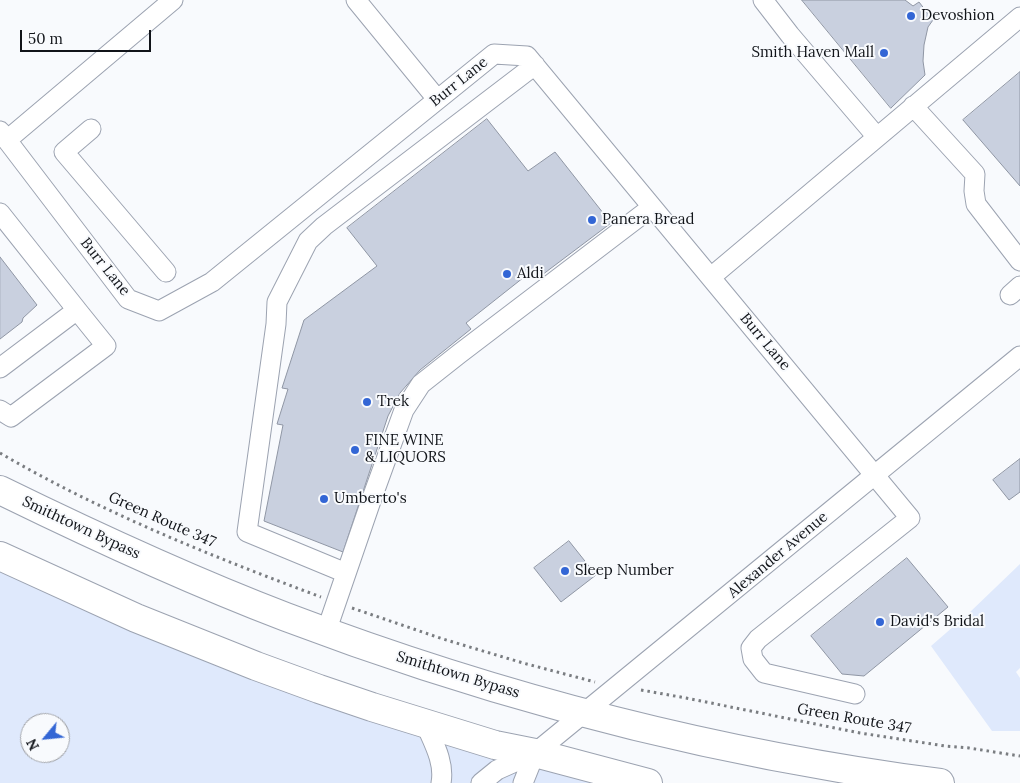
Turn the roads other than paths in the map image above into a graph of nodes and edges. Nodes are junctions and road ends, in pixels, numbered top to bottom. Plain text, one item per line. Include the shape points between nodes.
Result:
1 (356, 0) edge
2 (763, 0) edge
3 (161, 4) edge
4 (1020, 17) edge
5 (535, 65) junction
6 (437, 99) junction
7 (913, 106) junction
8 (91, 129) dead end
9 (3, 135) edge
10 (877, 137) junction
11 (652, 207) junction
12 (0, 213) edge
13 (1020, 261) edge
14 (166, 272) dead end
15 (711, 277) junction
16 (78, 310) junction
17 (1020, 356) edge
18 (0, 368) edge
19 (0, 410) edge
20 (874, 475) junction
21 (0, 490) edge
22 (0, 556) edge
23 (346, 573) junction
24 (326, 632) junction
25 (855, 694) dead end
26 (584, 713) junction
27 (425, 723) junction
28 (535, 753) junction
29 (441, 783) edge
30 (481, 783) edge
31 (523, 783) edge
32 (648, 783) edge
33 (940, 783) edge

1 - 6 street
2 - 10 street
3 - 9 street
4 - 7 street
5 - 6 street, Burr Lane via 527,56 494,54
5 - 11 street, Burr Lane
5 - 23 street via 324,226 308,241 277,302 247,532
6 - 9 street, Burr Lane via 212,282 159,311 128,299
7 - 10 street
7 - 13 street via 975,174 976,204
8 - 14 street via 64,152
10 - 15 street
11 - 15 street, Burr Lane
11 - 23 street via 421,384 404,410
12 - 16 street
15 - 20 street, Burr Lane
16 - 18 street
16 - 19 street via 106,346 11,417
17 - 20 street, Alexander Avenue
20 - 25 street, Burr Lane via 910,518 758,639 751,648 764,673
20 - 26 street, Alexander Avenue
21 - 24 highway, Smithtown Bypass via 107,542
22 - 27 highway via 198,644 318,689
23 - 24 street
24 - 26 highway, Smithtown Bypass
26 - 28 street, Alexander Avenue
26 - 33 highway, Smithtown Bypass via 813,764
27 - 28 highway via 494,745
27 - 29 street via 441,764
28 - 30 street via 497,770
28 - 31 street
28 - 32 highway

